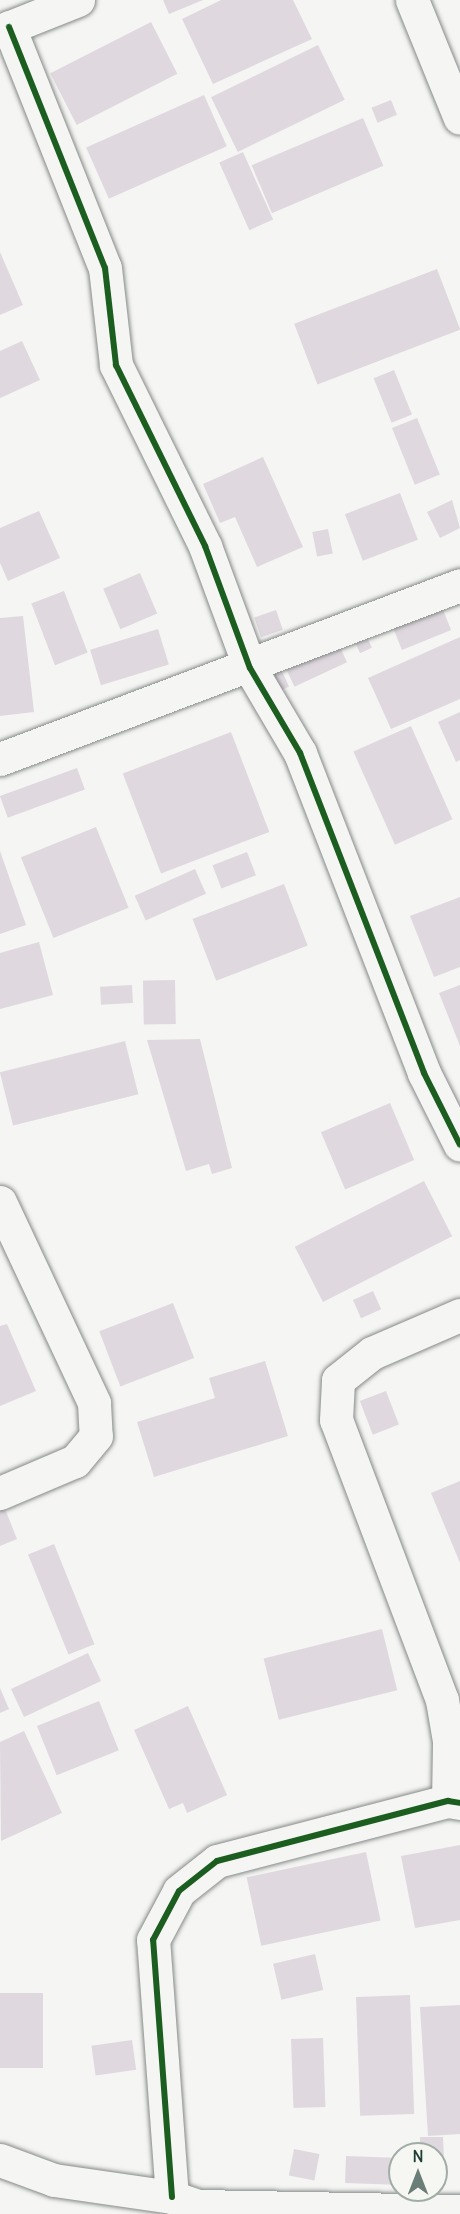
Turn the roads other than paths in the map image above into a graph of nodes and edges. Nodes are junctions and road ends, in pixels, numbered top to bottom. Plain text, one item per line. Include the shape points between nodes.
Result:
1 (78, 0) edge
2 (412, 0) edge
3 (4, 29) edge
4 (460, 118) edge
5 (460, 585) edge
6 (250, 668) junction
7 (0, 759) edge
8 (460, 1145) edge
9 (0, 1202) edge
10 (460, 1315) edge
11 (0, 1493) edge
12 (454, 1802) edge
13 (0, 2160) edge
14 (190, 2206) edge
15 (460, 2211) edge

1 - 3 street
2 - 4 street
3 - 6 street via 105,268 116,365 205,546
5 - 6 street
6 - 7 street
6 - 8 street via 300,753 424,1073
9 - 11 street via 94,1403 96,1436 75,1461
10 - 12 street via 372,1353 338,1380 336,1420 442,1700
12 - 14 street via 217,1862 179,1891 153,1940
13 - 14 street via 54,2180
14 - 15 street

